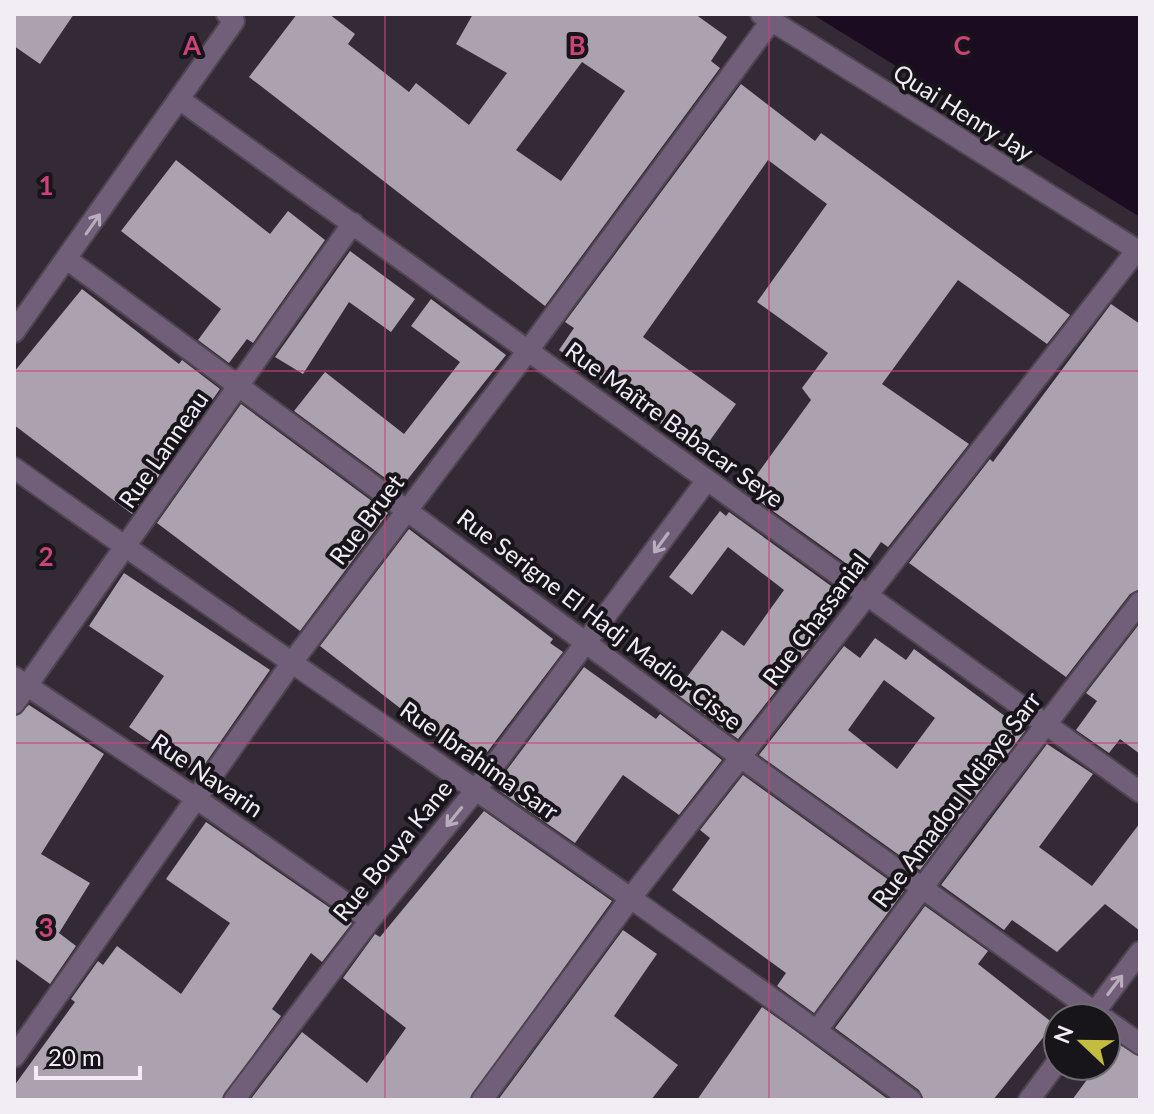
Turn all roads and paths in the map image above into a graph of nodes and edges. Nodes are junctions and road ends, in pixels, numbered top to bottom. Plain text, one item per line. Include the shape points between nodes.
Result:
1 (233, 16) edge
2 (765, 18) edge
3 (179, 99) junction
4 (353, 223) junction
5 (1138, 251) edge
6 (68, 260) junction
7 (14, 332) edge
8 (527, 352) junction
9 (241, 385) junction
10 (14, 468) edge
11 (707, 480) junction
12 (408, 510) junction
13 (127, 548) junction
14 (866, 596) junction
15 (1140, 602) edge
16 (587, 643) junction
17 (293, 661) junction
18 (20, 682) edge
19 (14, 704) edge
20 (1047, 723) junction
21 (743, 759) junction
22 (475, 791) junction
23 (1140, 792) edge
24 (194, 797) junction
25 (922, 890) junction
26 (629, 900) junction
27 (370, 920) junction
28 (1140, 952) edge
29 (1077, 1002) edge
30 (1108, 1002) edge
31 (817, 1030) junction
32 (1122, 1032) edge
33 (1140, 1044) edge
34 (14, 1057) edge
35 (1042, 1082) edge
36 (234, 1100) edge
37 (482, 1100) edge
38 (911, 1100) edge
39 (1029, 1100) edge

1 - 3 street
2 - 5 street, Quai Henry Jay
2 - 8 street, Rue Bruet
3 - 4 street, Rue Maître Babacar Seye
6 -> 3 street
4 - 8 street, Rue Maître Babacar Seye
4 - 9 street, Rue Lanneau
5 - 14 street, Rue Chassanial
6 - 7 street
6 - 9 street, Rue Serigne El Hadj Madior Cisse
8 - 11 street, Rue Maître Babacar Seye
8 - 12 street, Rue Bruet
9 - 12 street, Rue Serigne El Hadj Madior Cisse
9 - 13 street, Rue Lanneau
10 - 13 street, Rue Ibrahima Sarr
11 - 14 street, Rue Maître Babacar Seye
11 -> 16 street, Rue Bouya Kane
12 - 16 street, Rue Serigne El Hadj Madior Cisse
12 - 17 street, Rue Bruet
13 - 17 street, Rue Ibrahima Sarr
13 - 18 street, Rue Lanneau
14 - 20 street, Rue Maître Babacar Seye
14 - 21 street, Rue Chassanial
15 - 20 street, Rue Amadou Ndiaye Sarr
16 - 21 street, Rue Serigne El Hadj Madior Cisse
16 - 22 street, Rue Bouya Kane
17 - 22 street, Rue Ibrahima Sarr
17 - 24 street, Rue Bruet
18 - 19 street, Rue Lanneau
18 - 24 street, Rue Navarin
20 - 23 street, Rue Maître Babacar Seye
20 - 25 street, Rue Amadou Ndiaye Sarr
21 - 25 street, Rue Serigne El Hadj Madior Cisse
21 - 26 street, Rue Chassanial
22 - 26 street, Rue Ibrahima Sarr
22 -> 27 street, Rue Bouya Kane
24 - 27 street, Rue Navarin
24 - 34 street, Rue Bruet
25 - 29 street, Rue Serigne El Hadj Madior Cisse
25 - 31 street, Rue Amadou Ndiaye Sarr
26 - 31 street, Rue Ibrahima Sarr
26 - 37 street, Rue Chassanial
27 - 36 street, Rue Bouya Kane
30 -> 28 street
31 - 38 street, Rue Ibrahima Sarr
32 - 33 street, Rue Serigne El Hadj Madior Cisse
35 - 39 street

